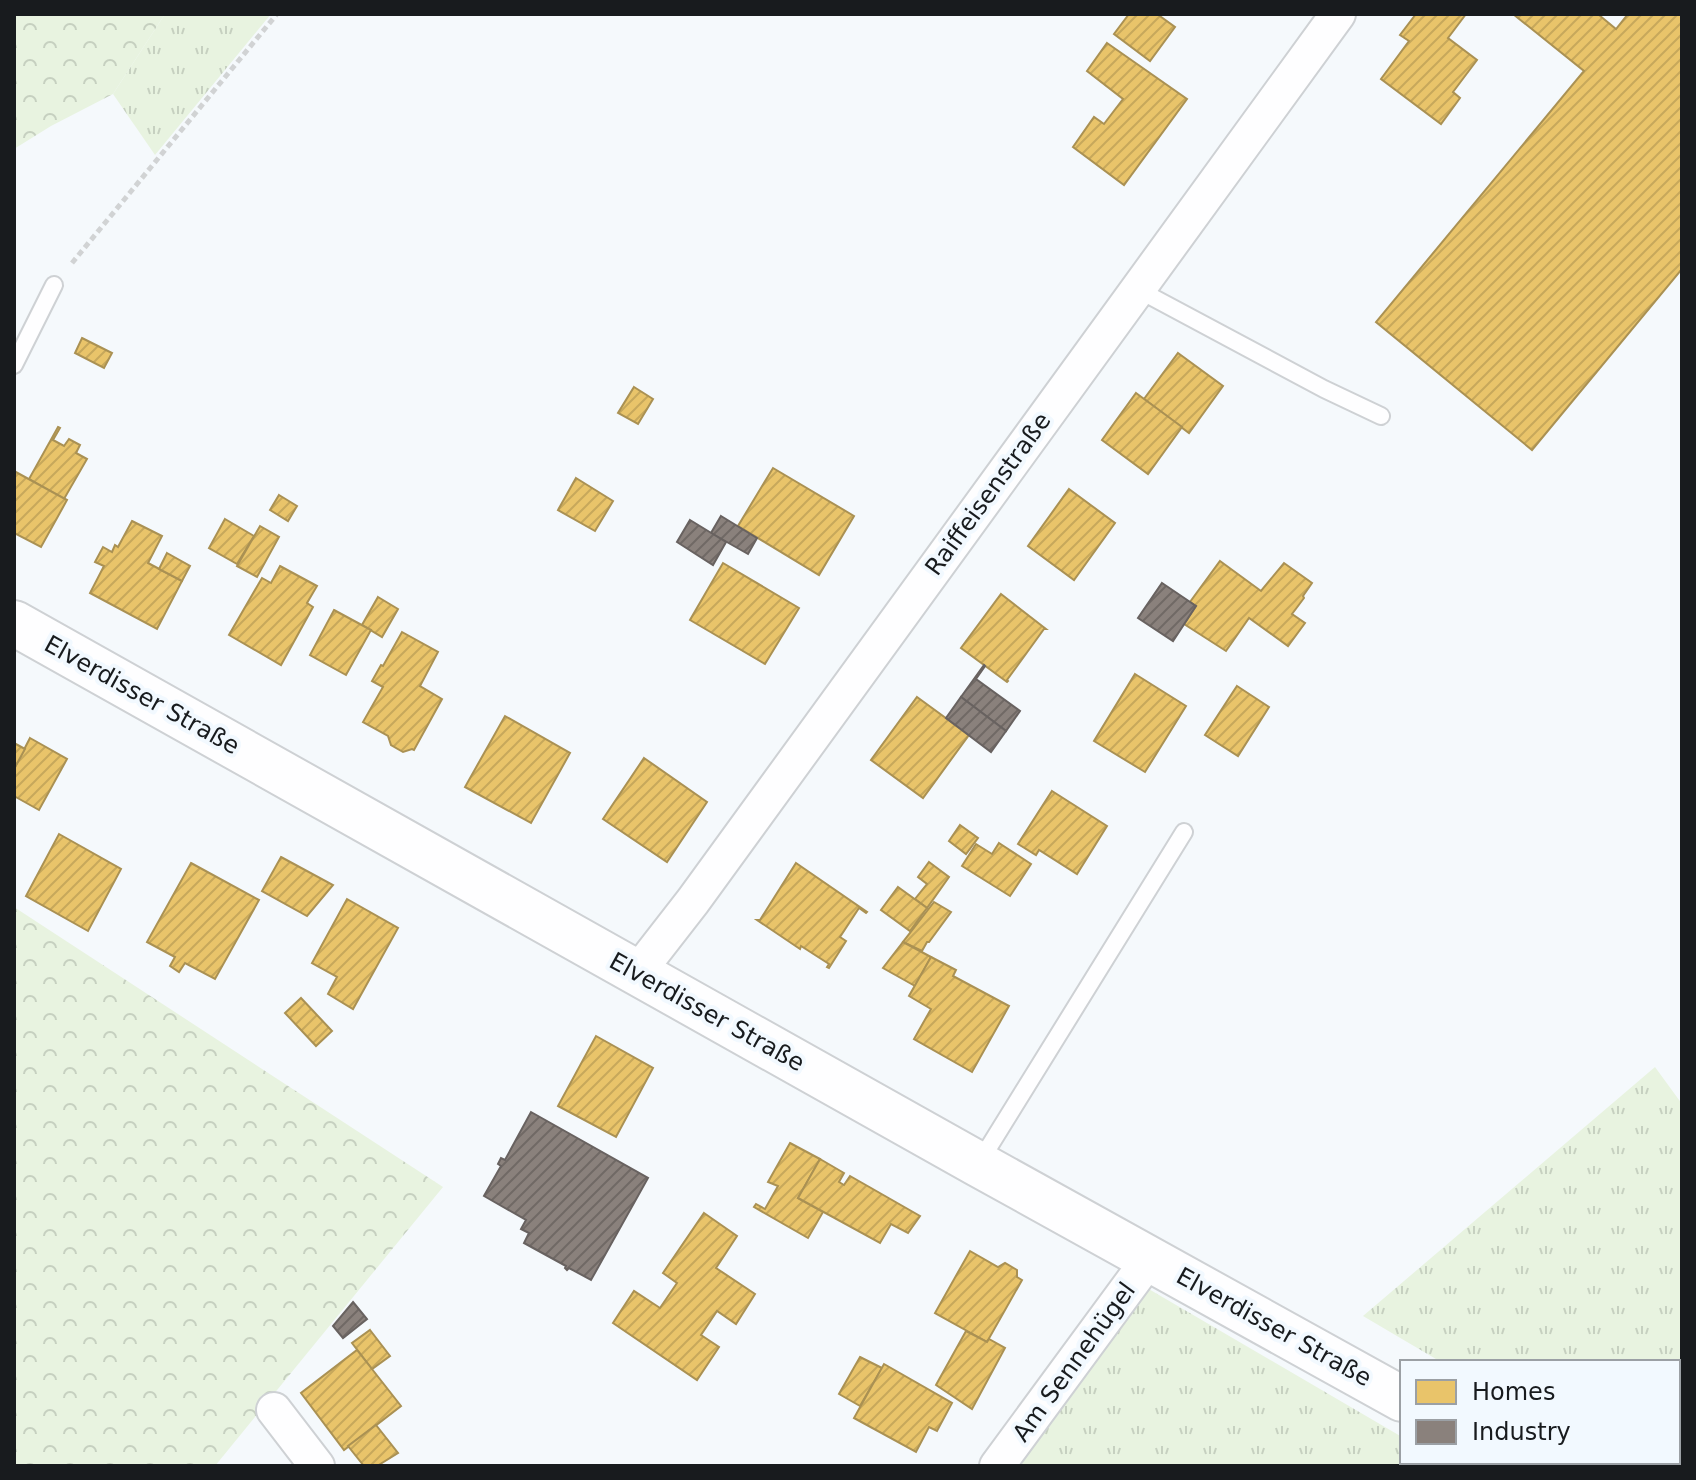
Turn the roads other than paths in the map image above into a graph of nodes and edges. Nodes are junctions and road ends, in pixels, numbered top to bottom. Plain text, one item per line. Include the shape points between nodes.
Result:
1 (1338, 14) edge
2 (54, 285) road end
3 (1137, 289) junction
4 (14, 365) edge
5 (1381, 416) dead end
6 (14, 623) edge
7 (1184, 832) dead end
8 (637, 973) junction
9 (978, 1164) junction
10 (1150, 1258) junction
11 (1400, 1398) edge
12 (274, 1410) dead end
13 (317, 1466) edge
14 (997, 1466) edge

1 - 3 street, Raiffeisenstraße
2 - 4 lane
3 - 5 lane
3 - 8 street, Raiffeisenstraße
6 - 8 main road, Elverdisser Straße
7 - 9 lane
8 - 9 main road, Elverdisser Straße
9 - 10 main road, Elverdisser Straße
10 - 11 main road, Elverdisser Straße
10 - 14 street, Am Sennehügel
12 - 13 street

